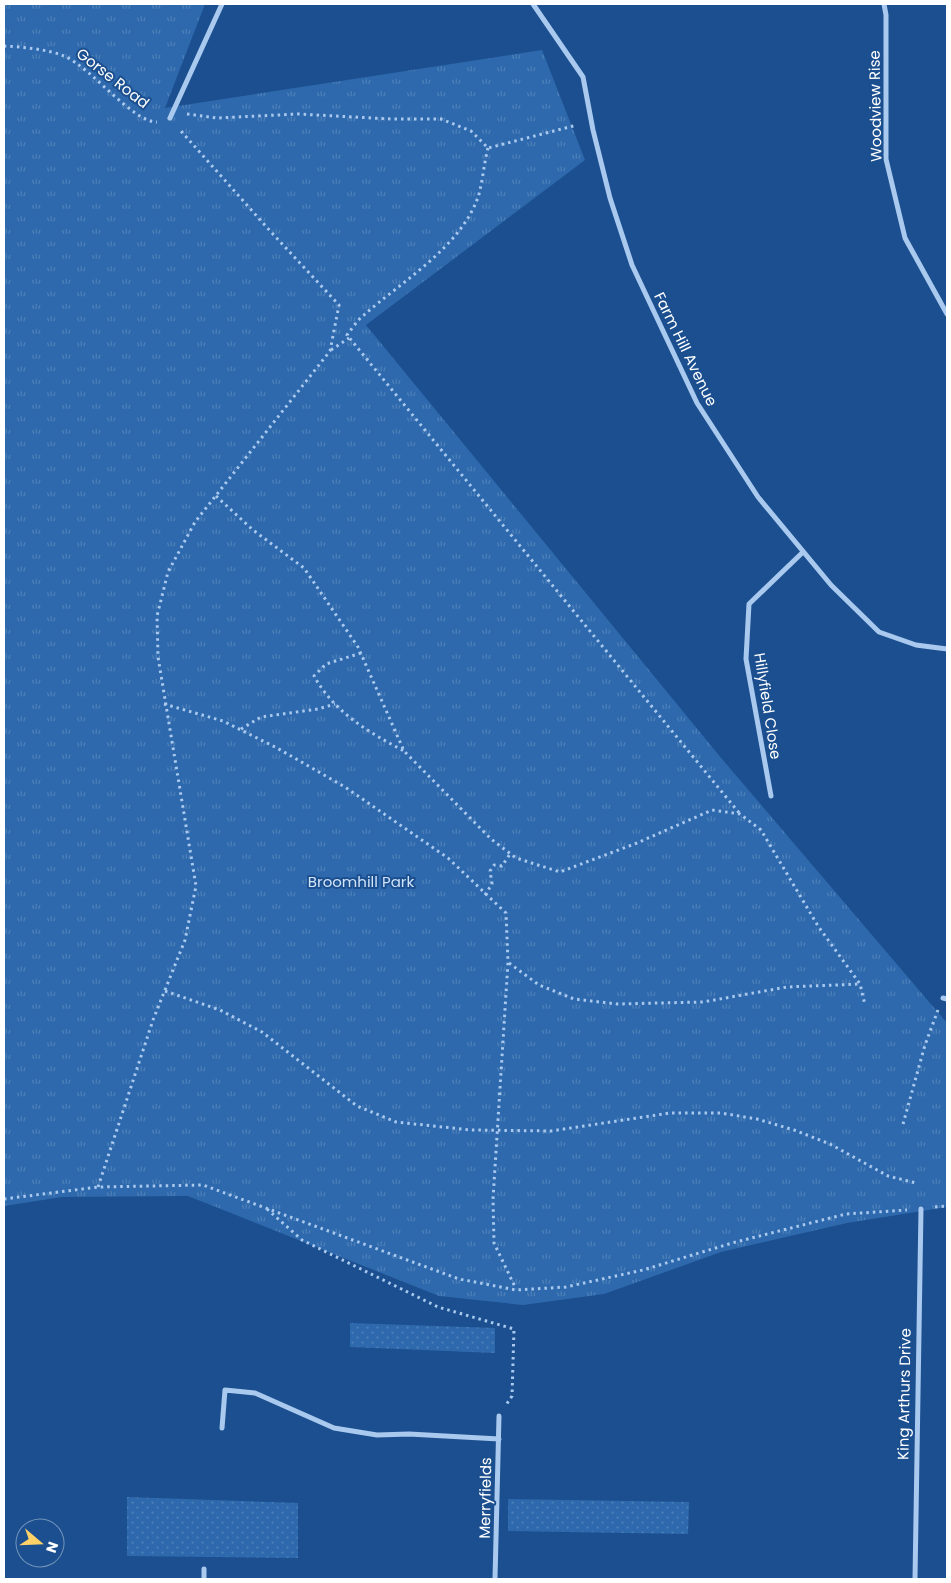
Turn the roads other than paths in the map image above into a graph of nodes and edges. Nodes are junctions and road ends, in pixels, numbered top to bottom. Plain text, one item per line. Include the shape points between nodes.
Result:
1 (222, 4) edge
2 (533, 4) edge
3 (884, 4) edge
4 (170, 118) road end
5 (947, 314) edge
6 (803, 552) junction
7 (947, 649) edge
8 (771, 796) dead end
9 (921, 1209) road end
10 (499, 1416) road end
11 (222, 1428) dead end
12 (499, 1439) junction
13 (204, 1569) dead end
14 (204, 1579) edge
15 (495, 1579) edge
16 (915, 1579) edge

1 - 4 street
2 - 6 street, Farm Hill Avenue via 583,77 610,198 632,265 697,403 758,497
3 - 5 street, Woodview Rise via 886,160 904,238
6 - 7 street, Farm Hill Avenue via 879,632 916,645
6 - 8 street, Hillyfield Close via 749,604 746,658
9 - 16 street, King Arthurs Drive
10 - 12 street, Merryfields
11 - 12 street via 224,1390 255,1393 334,1428 377,1435
12 - 15 street, Merryfields
13 - 14 street

